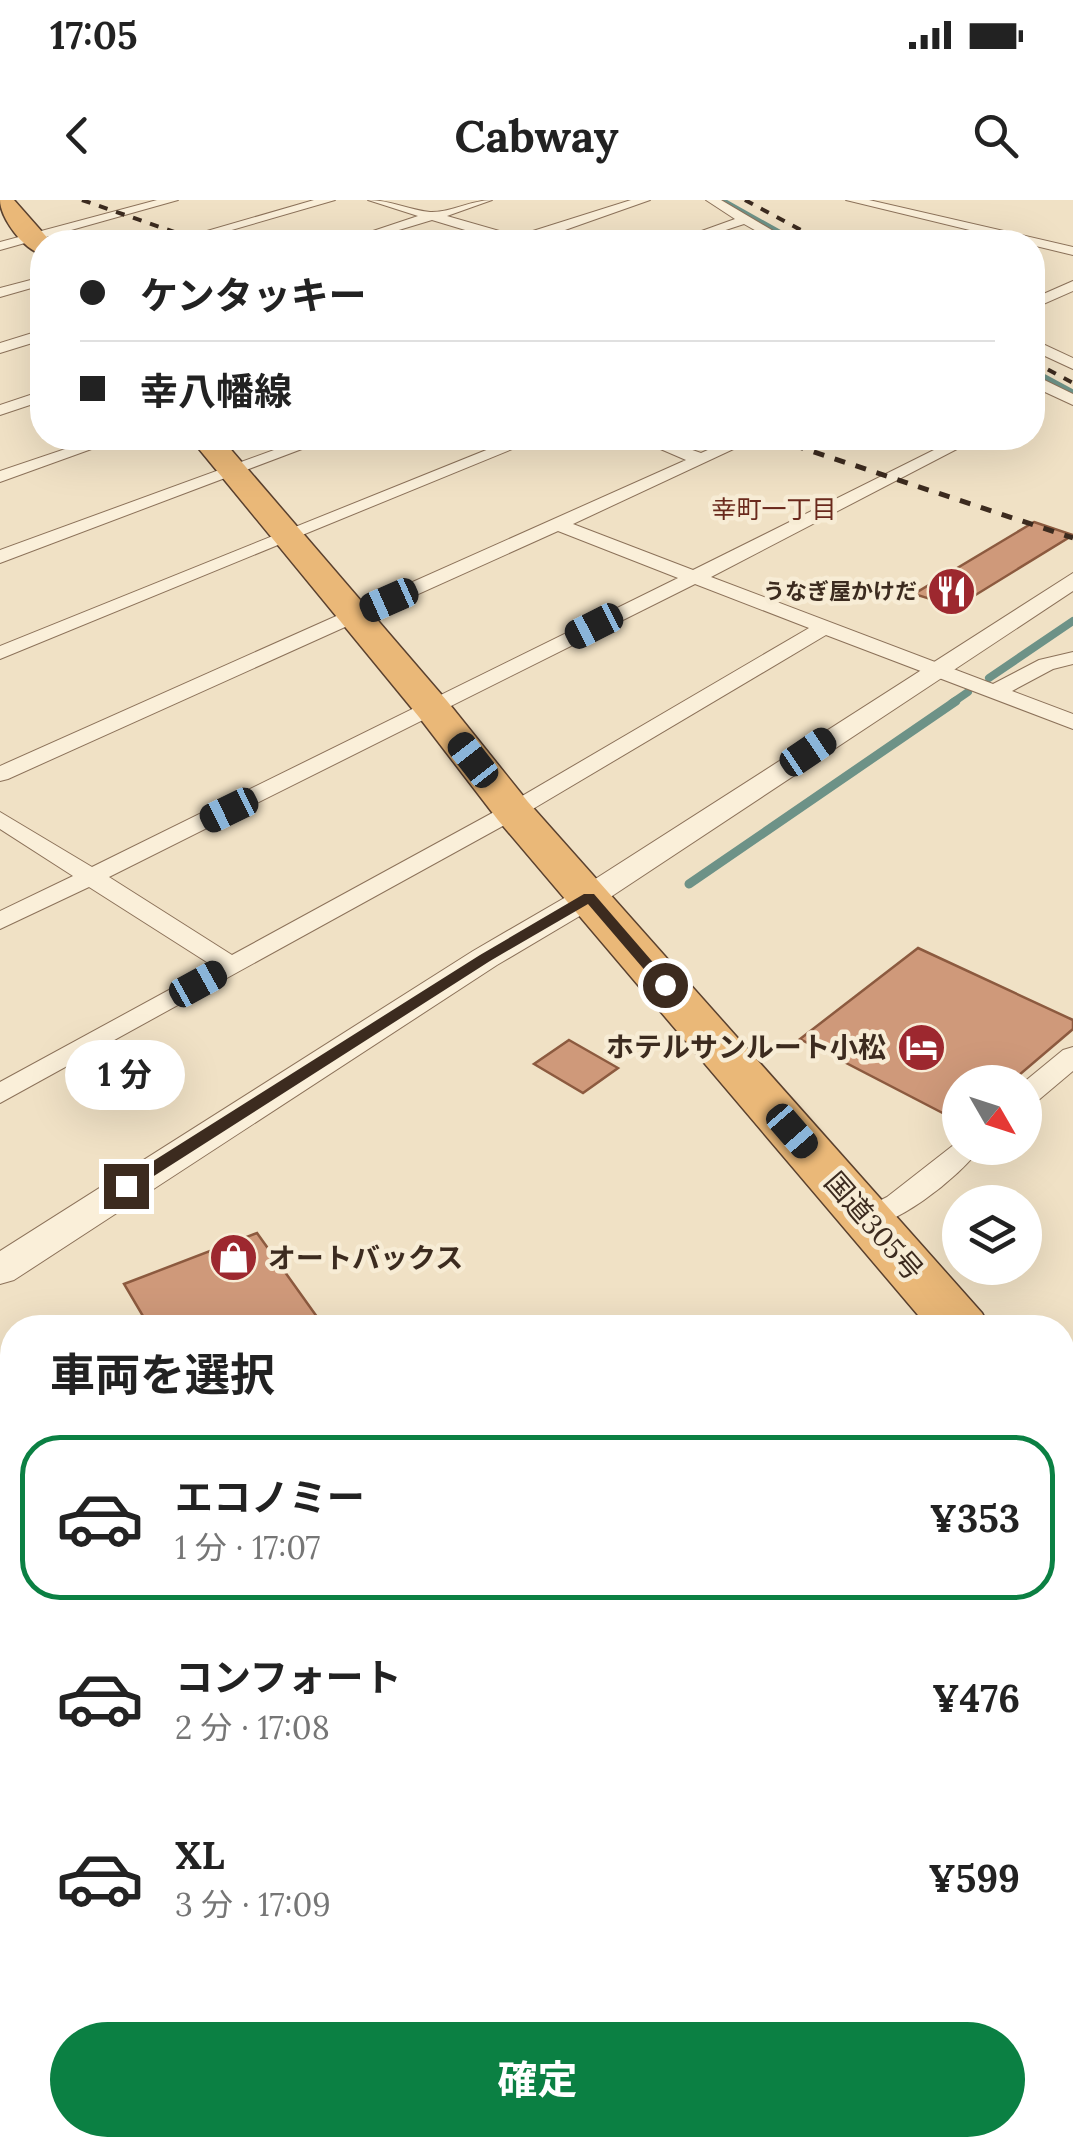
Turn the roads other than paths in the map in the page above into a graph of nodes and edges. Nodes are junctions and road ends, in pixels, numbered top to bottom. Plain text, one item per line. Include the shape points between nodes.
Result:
1 (172, 200) edge
2 (328, 200) edge
3 (374, 200) edge
4 (486, 200) edge
5 (644, 200) edge
6 (712, 200) edge
7 (852, 200) edge
8 (2, 201) edge
9 (433, 216) junction
10 (744, 220) junction
11 (76, 230) edge
12 (219, 230) edge
13 (386, 230) edge
14 (479, 230) edge
15 (554, 230) edge
16 (714, 230) edge
17 (763, 230) edge
18 (982, 230) edge
19 (30, 233) edge
20 (30, 243) edge
21 (1045, 245) edge
22 (0, 246) edge
23 (1073, 251) edge
24 (30, 284) edge
25 (1073, 285) edge
26 (0, 293) edge
27 (1050, 296) junction
28 (1045, 298) edge
29 (1073, 301) edge
30 (30, 339) edge
31 (0, 348) edge
32 (1045, 350) edge
33 (1073, 364) edge
34 (30, 400) edge
35 (0, 410) edge
36 (79, 450) edge
37 (215, 450) edge
38 (290, 450) edge
39 (500, 450) edge
40 (677, 450) edge
41 (722, 450) edge
42 (946, 450) edge
43 (702, 459) junction
44 (233, 471) junction
45 (0, 478) edge
46 (558, 525) junction
47 (288, 536) junction
48 (0, 557) edge
49 (690, 576) junction
50 (1073, 580) edge
51 (355, 615) junction
52 (825, 627) junction
53 (0, 653) edge
54 (1073, 658) edge
55 (933, 668) junction
56 (994, 692) junction
57 (433, 709) junction
58 (1073, 722) edge
59 (0, 774) edge
60 (513, 811) junction
61 (0, 820) edge
62 (92, 876) junction
63 (589, 897) junction
64 (0, 921) edge
65 (232, 966) junction
66 (1073, 1056) edge
67 (1042, 1082) edge
68 (0, 1094) edge
69 (945, 1165) edge
70 (868, 1218) junction
71 (0, 1270) edge
72 (951, 1315) edge

1 - 11 street
2 - 12 street
3 - 9 street
4 - 9 street
5 - 15 street
6 - 10 street
7 - 18 street
8 - 19 highway
9 - 13 street
9 - 14 street
10 - 16 street
10 - 17 street
20 - 22 street
21 - 23 street
24 - 26 street
25 - 27 street
27 - 28 street
27 - 29 street
30 - 31 street
32 - 33 street
34 - 35 street
36 - 45 street
37 - 44 highway, 国道305号
38 - 44 street
39 - 47 street
40 - 43 street
41 - 43 street
42 - 49 street
43 - 46 street
44 - 47 highway, 国道305号
44 - 48 street
46 - 49 street
46 - 51 street
47 - 51 highway, 国道305号
47 - 53 street
49 - 52 street
49 - 57 street
50 - 55 street
51 - 57 highway, 国道305号
51 - 59 street
52 - 55 street
52 - 60 street
54 - 56 street via 1046,664
55 - 56 street
55 - 63 street
56 - 58 street
57 - 60 highway, 国道305号
57 - 62 street
60 - 63 highway, 国道305号
60 - 65 street
61 - 62 street
62 - 64 street
62 - 65 street
63 - 70 highway, 国道305号
63 - 71 street
65 - 68 street
66 - 67 street
69 - 70 street via 898,1204
70 - 72 highway, 国道305号

